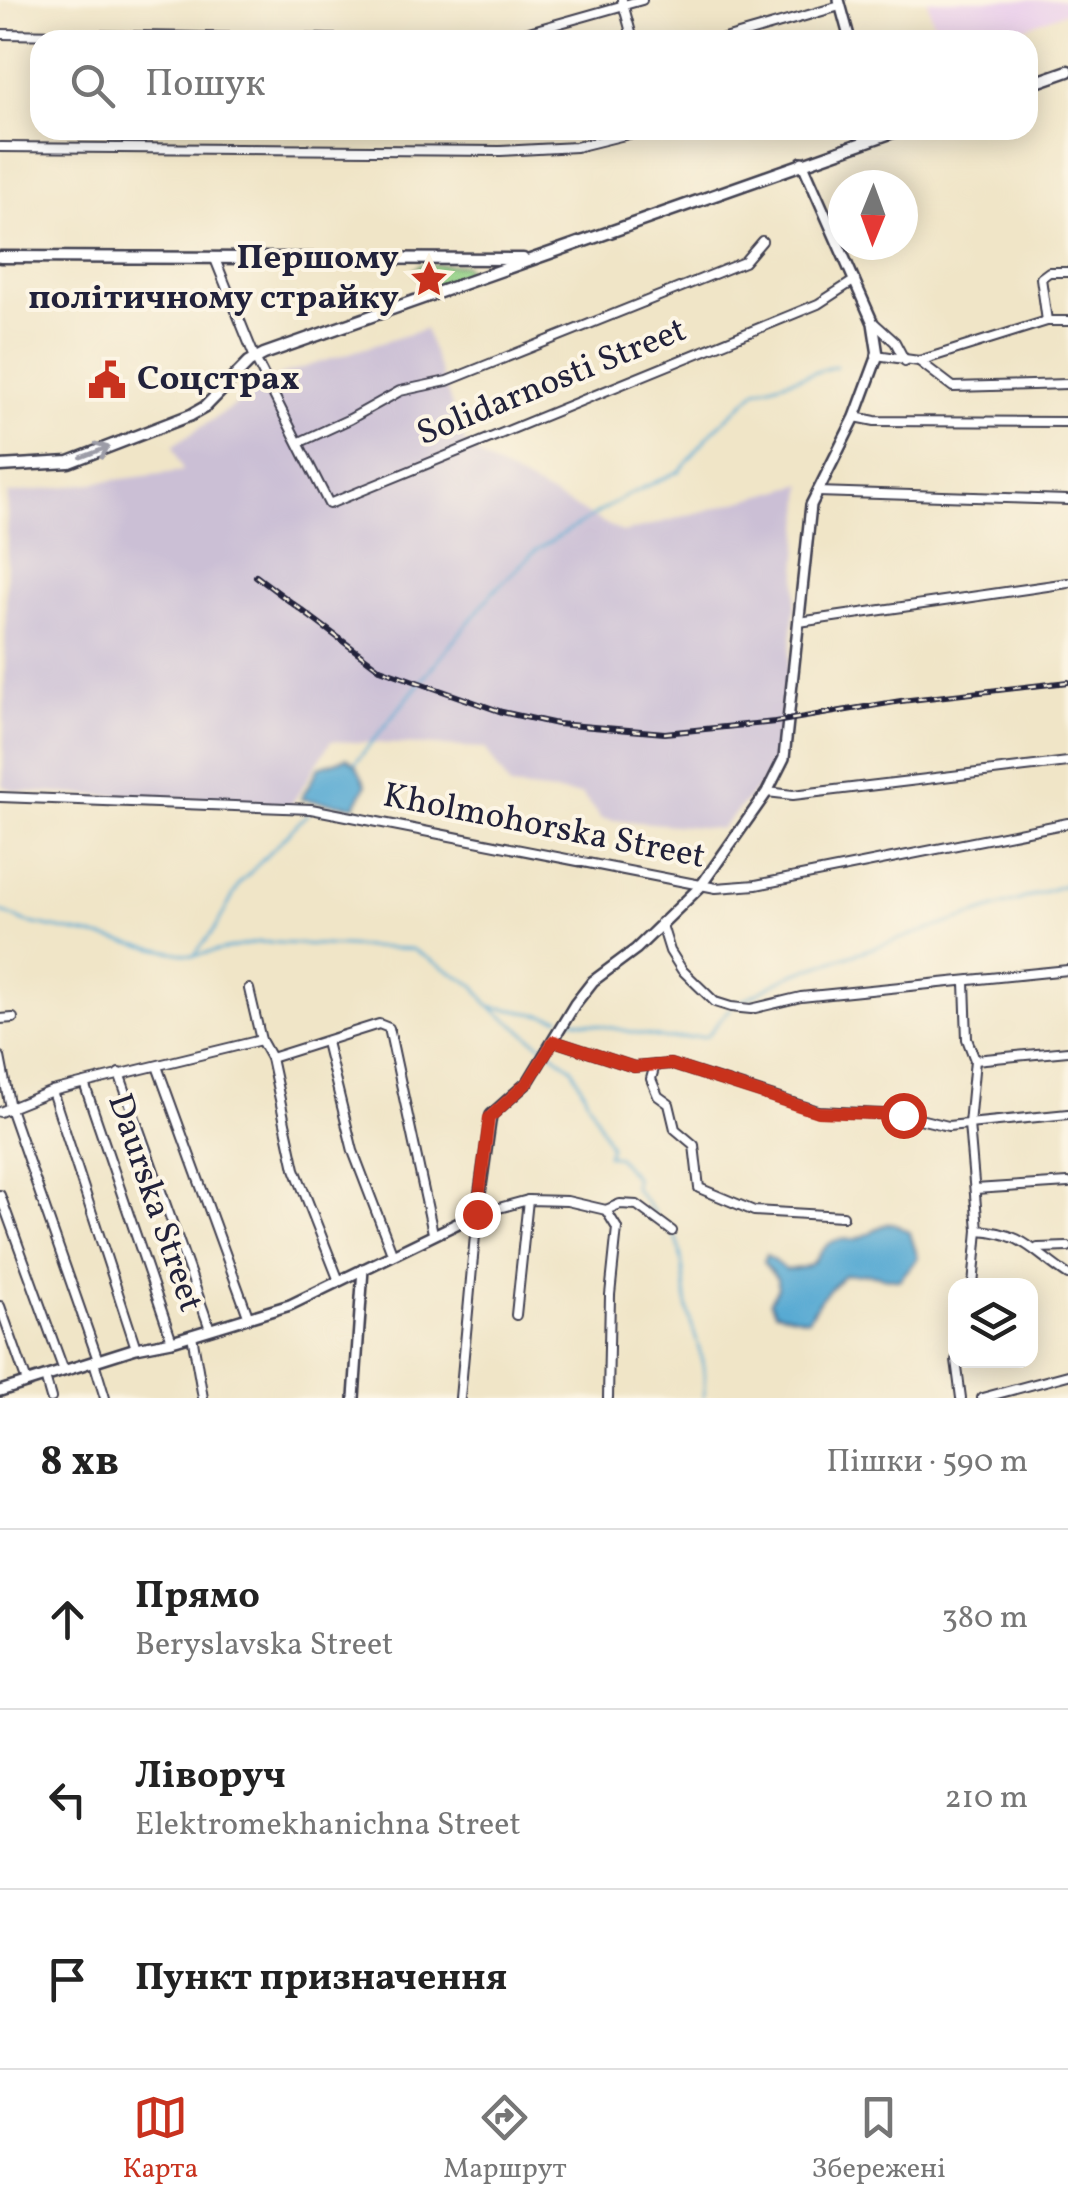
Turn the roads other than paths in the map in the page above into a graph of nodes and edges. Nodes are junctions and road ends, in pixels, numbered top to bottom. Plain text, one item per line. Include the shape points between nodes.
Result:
1 (642, 0) edge
2 (623, 3) edge
3 (839, 3) edge
4 (534, 30) edge
5 (630, 30) edge
6 (753, 30) edge
7 (847, 30) edge
8 (0, 34) edge
9 (30, 34) edge
10 (1068, 71) edge
11 (1038, 82) edge
12 (605, 140) edge
13 (861, 140) edge
14 (0, 147) edge
15 (802, 162) junction
16 (762, 241) dead end
17 (0, 258) edge
18 (534, 259) junction
19 (215, 260) junction
20 (1068, 272) edge
21 (854, 280) junction
22 (1068, 321) edge
23 (1046, 322) junction
24 (874, 323) junction
25 (876, 356) junction
26 (255, 358) junction
27 (919, 361) junction
28 (905, 362) junction
29 (1068, 384) edge
30 (855, 417) junction
31 (1068, 422) edge
32 (300, 442) junction
33 (0, 466) edge
34 (817, 492) junction
35 (1068, 500) edge
36 (1068, 583) edge
37 (799, 622) junction
38 (1068, 762) edge
39 (766, 792) junction
40 (2, 798) edge
41 (1068, 824) edge
42 (700, 887) junction
43 (661, 922) junction
44 (1068, 970) edge
45 (964, 982) junction
46 (249, 990) dead end
47 (13, 1018) dead end
48 (0, 1019) edge
49 (261, 1040) junction
50 (554, 1041) junction
51 (326, 1042) junction
52 (1068, 1051) edge
53 (0, 1056) edge
54 (271, 1058) junction
55 (975, 1060) junction
56 (656, 1065) junction
57 (157, 1066) junction
58 (118, 1073) junction
59 (84, 1083) junction
60 (52, 1091) junction
61 (5, 1110) edge
62 (1068, 1114) edge
63 (969, 1124) junction
64 (1068, 1183) edge
65 (975, 1189) junction
66 (0, 1196) edge
67 (528, 1200) junction
68 (606, 1210) junction
69 (477, 1214) junction
70 (843, 1216) dead end
71 (978, 1230) junction
72 (672, 1231) dead end
73 (432, 1233) junction
74 (1068, 1246) edge
75 (1036, 1248) junction
76 (392, 1253) junction
77 (363, 1269) junction
78 (1068, 1275) edge
79 (975, 1278) edge
80 (339, 1281) junction
81 (0, 1306) edge
82 (516, 1315) dead end
83 (248, 1316) junction
84 (210, 1328) junction
85 (192, 1335) junction
86 (172, 1341) junction
87 (136, 1348) junction
88 (96, 1361) junction
89 (957, 1368) edge
90 (64, 1370) junction
91 (1068, 1374) edge
92 (44, 1377) junction
93 (27, 1382) junction
94 (3, 1393) edge
95 (51, 1398) edge
96 (104, 1398) edge
97 (203, 1398) edge
98 (354, 1398) edge
99 (460, 1398) edge
100 (608, 1398) edge
101 (961, 1398) edge
102 (982, 1398) edge

1 - 2 street
2 - 4 street
2 - 5 street
3 - 6 street
3 - 7 street
8 - 9 street
10 - 11 main road
12 - 14 street via 500,151
13 - 15 main road
15 - 18 main road
15 - 21 street
16 - 32 street, Solidarnosti Street via 744,262 448,380 400,391
17 - 19 main road
18 - 19 main road
18 - 26 main road
19 - 26 street, Solidarnosti Street
20 - 23 street via 1041,278
21 - 24 street
21 - 32 street, Solidarnosti Street via 818,304 330,504
22 - 23 street
23 - 27 street
24 - 25 street
24 - 28 street via 896,342
25 - 28 street
25 - 30 street
26 - 32 street, Solidarnosti Street
33 -> 26 main road via 69,462 191,415
27 - 28 street
27 - 29 street via 953,386
30 - 31 street
30 - 34 street
34 - 35 street
34 - 37 street
36 - 37 street
37 - 39 street via 788,744
38 - 39 street via 793,795
39 - 42 street
40 - 42 street, Kholmohorska Street via 311,809
41 - 42 street, Kholmohorska Street via 756,885
42 - 43 street
43 - 45 street via 676,962 724,1005 751,1009 801,997
43 - 50 street via 593,981
44 - 45 street
45 - 55 street
46 - 49 street
47 - 48 street
49 - 54 street
49 - 57 street
50 - 56 street via 634,1067
50 - 69 street via 528,1082 489,1118
51 - 54 street
51 - 73 street via 380,1024 389,1028
51 - 76 street via 353,1151
52 - 55 street
53 - 61 street
54 - 80 street via 295,1169
55 - 63 street
56 - 63 street via 818,1112
56 - 70 street via 658,1096 669,1104 675,1129 694,1145 699,1188 754,1211
57 - 58 street
57 - 83 street
58 - 59 street
58 - 84 street
59 - 60 street
59 - 86 street, Daurska Street
60 - 61 street
60 - 87 street, Daurska Street
61 - 88 street
62 - 63 street
63 - 65 street
64 - 65 street
65 - 71 street
66 - 90 street
67 - 68 street
67 - 69 street
67 - 82 street
68 - 72 street via 637,1205
68 - 100 street via 617,1228
69 - 73 street
69 - 99 street
71 - 75 street
71 - 79 street
73 - 76 street
74 - 75 street
75 - 78 street
76 - 77 street
77 - 80 street
77 - 98 street
80 - 83 street
81 - 93 street
83 - 84 street
84 - 85 street
85 - 86 street
85 - 97 street
86 - 87 street
87 - 88 street
88 - 90 street
88 - 96 street
89 - 101 street
90 - 92 street
91 - 102 street
92 - 93 street
92 - 95 street
93 - 94 street

